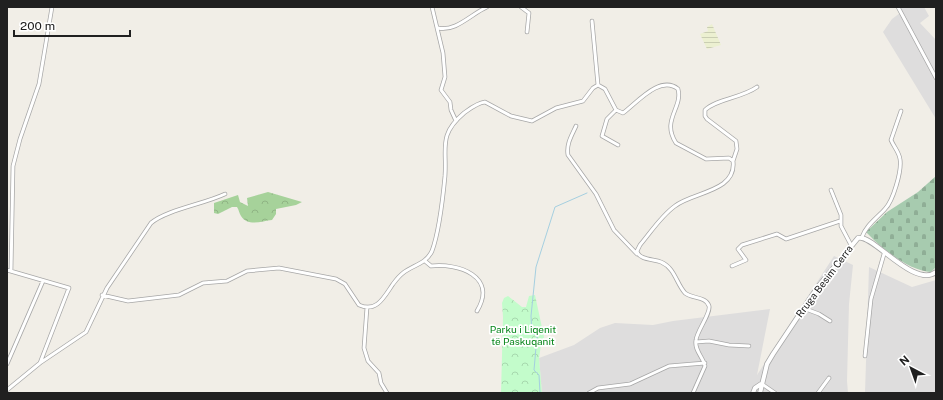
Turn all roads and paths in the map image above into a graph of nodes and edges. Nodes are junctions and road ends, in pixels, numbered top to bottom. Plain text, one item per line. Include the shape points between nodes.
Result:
1 (52, 7) edge
2 (432, 7) edge
3 (487, 7) edge
4 (522, 7) edge
5 (898, 7) edge
6 (592, 21) dead end
7 (438, 28) junction
8 (527, 32) dead end
9 (936, 78) edge
10 (598, 85) junction
11 (757, 87) dead end
12 (616, 110) junction
13 (901, 111) dead end
14 (456, 121) junction
15 (576, 126) dead end
16 (618, 145) dead end
17 (733, 161) junction
18 (831, 190) dead end
19 (225, 194) dead end
20 (840, 221) junction
21 (862, 237) junction
22 (851, 245) junction
23 (638, 254) junction
24 (884, 254) junction
25 (425, 261) junction
26 (732, 266) dead end
27 (9, 271) edge
28 (936, 272) edge
29 (43, 281) junction
30 (102, 295) junction
31 (367, 307) junction
32 (803, 308) junction
33 (477, 311) dead end
34 (830, 321) dead end
35 (696, 342) junction
36 (749, 346) dead end
37 (864, 356) dead end
38 (40, 363) junction
39 (704, 363) junction
40 (7, 364) edge
41 (829, 378) dead end
42 (761, 384) junction
43 (7, 390) edge
44 (387, 393) edge
45 (589, 393) edge
46 (693, 393) edge
47 (753, 393) edge
48 (760, 393) edge
49 (775, 393) edge
50 (818, 393) edge

1 - 27 street via 39,84 13,166
2 - 7 street
3 - 7 street via 449,29
4 - 8 street via 529,13
5 - 9 street
6 - 10 street
7 - 14 street via 445,77 441,90 450,102
10 - 12 street via 605,89
10 - 14 street via 580,103 556,108 532,121 511,116 485,102 470,109
11 - 17 street via 705,110 707,119 736,141 737,149
12 - 16 street via 607,119 602,136
12 - 17 street via 623,113 654,88 676,87 679,94 670,124 676,143 706,160 729,158
13 - 21 street via 891,140 899,154 900,164 892,199 866,228
14 - 25 street via 449,130 445,144 445,175 439,220 432,251
15 - 23 street via 567,148 568,155 596,194 618,236
17 - 23 street via 731,174 723,184 713,190 686,198 674,206 640,245
18 - 20 street
19 - 30 street via 156,219 145,230
20 - 22 street
20 - 26 street via 786,239 777,234 742,245 739,250 746,260
21 - 22 street, Rruga Besim Cerra
21 - 24 street, Rruga Besim Cerra via 868,239
22 - 32 street, Rruga Besim Cerra
23 - 35 street via 666,265 687,294 708,305 709,311 697,334
24 - 28 street, Rruga Besim Cerra via 922,275
24 - 37 street via 871,299
25 - 31 street via 404,272 380,303
25 - 33 street via 431,266 452,265 478,278 481,282 482,296
27 - 29 street
29 - 38 street via 69,288
29 - 40 street
30 - 31 street via 128,301 179,295 203,283 227,281 247,271 280,268 336,279 345,284 356,302
30 - 38 street via 86,332
31 - 44 street via 364,348
32 - 34 street
32 - 42 street, Rruga Besim Cerra via 770,359
35 - 36 street
35 - 39 street
38 - 43 street
39 - 45 street via 669,366 630,384 598,388
39 - 46 street via 705,369
41 - 50 street
42 - 47 street, Rruga Besim Cerra
42 - 48 street, Rruga Besim Cerra
42 - 49 street

